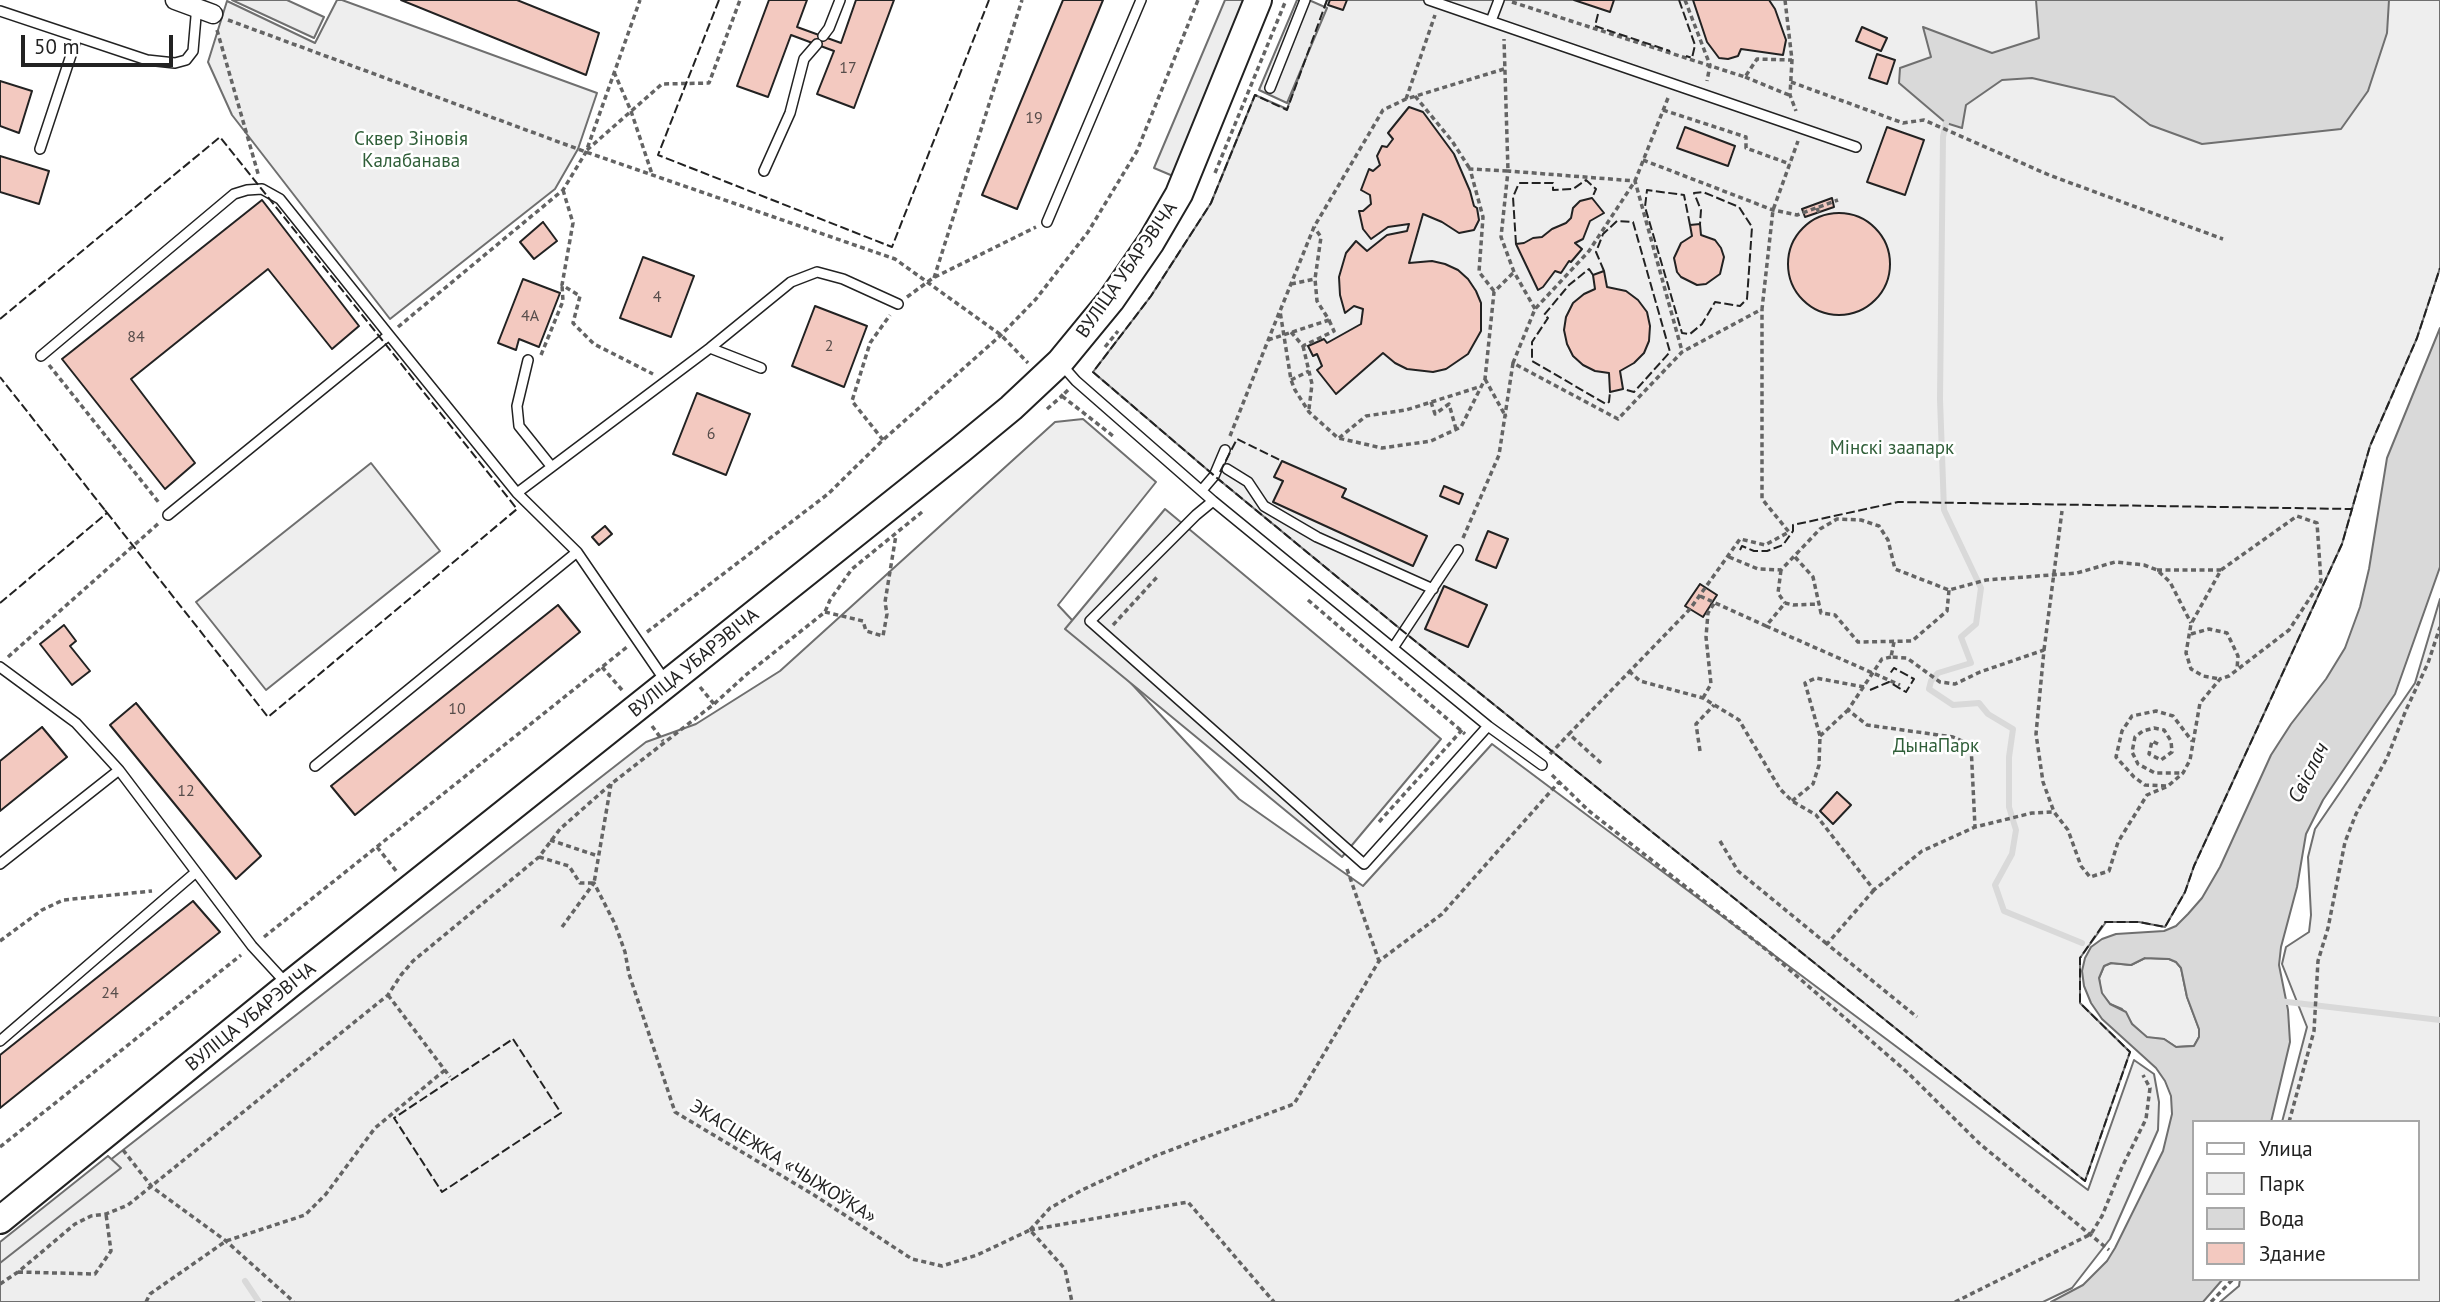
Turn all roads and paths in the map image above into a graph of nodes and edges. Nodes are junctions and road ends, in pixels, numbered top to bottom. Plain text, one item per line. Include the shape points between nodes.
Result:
1 (176, 0) edge
2 (640, 0) edge
3 (740, 0) edge
4 (840, 0) edge
5 (1022, 0) edge
6 (1141, 0) edge
7 (1198, 0) edge
8 (1258, 0) edge
9 (1286, 0) edge
10 (1305, 0) edge
11 (1429, 0) edge
12 (1499, 0) edge
13 (1507, 0) edge
14 (1685, 0) edge
15 (1785, 0) edge
16 (197, 4) edge
17 (1438, 4) junction
18 (0, 11) edge
19 (213, 14) junction
20 (1492, 21) junction
21 (1505, 26) junction
22 (77, 37) junction
23 (1792, 60) junction
24 (1710, 65) junction
25 (1504, 69) junction
26 (614, 72) junction
27 (1745, 77) junction
28 (1791, 82) junction
29 (1674, 83) junction
30 (1270, 89) dead end
31 (1705, 93) junction
32 (1790, 95) junction
33 (1415, 96) junction
34 (1406, 99) junction
35 (1663, 110) junction
36 (631, 111) junction
37 (1802, 129) junction
38 (1856, 147) dead end
39 (40, 149) dead end
40 (586, 152) junction
41 (1643, 160) junction
42 (1790, 164) junction
43 (1470, 169) junction
44 (764, 171) dead end
45 (1508, 171) junction
46 (652, 174) junction
47 (1212, 180) dead end
48 (1635, 181) junction
49 (262, 190) junction
50 (563, 190) junction
51 (1838, 200) dead end
52 (1817, 208) junction
53 (1773, 210) junction
54 (1820, 216) dead end
55 (1047, 222) joint
56 (1314, 227) junction
57 (2223, 239) dead end
58 (1514, 272) junction
59 (933, 278) junction
60 (1315, 279) junction
61 (927, 282) junction
62 (1291, 284) junction
63 (562, 285) junction
64 (1494, 292) junction
65 (898, 304) junction
66 (1535, 309) junction
67 (1762, 309) junction
68 (1280, 311) junction
69 (1329, 320) junction
70 (1120, 328) dead end
71 (1291, 332) junction
72 (389, 335) junction
73 (1001, 335) junction
74 (1283, 335) junction
75 (1268, 340) junction
76 (1303, 346) junction
77 (710, 348) junction
78 (1682, 352) junction
79 (41, 356) joint
80 (528, 360) joint
81 (1029, 363) dead end
82 (1513, 363) junction
83 (761, 368) dead end
84 (1309, 370) junction
85 (1068, 372) junction
86 (1485, 379) junction
87 (1291, 380) junction
88 (667, 381) junction
89 (1479, 387) junction
90 (1062, 396) junction
91 (1431, 402) junction
92 (1309, 412) junction
93 (1041, 414) dead end
94 (1506, 417) junction
95 (1456, 429) junction
96 (1117, 438) dead end
97 (1338, 438) junction
98 (883, 440) junction
99 (1225, 450) joint
100 (551, 466) junction
101 (1227, 469) dead end
102 (1202, 490) junction
103 (517, 493) junction
104 (1213, 501) junction
105 (925, 510) dead end
106 (2062, 511) dead end
107 (168, 515) junction
108 (897, 534) junction
109 (1458, 550) joint
110 (577, 552) junction
111 (1729, 557) junction
112 (1796, 557) junction
113 (1781, 570) junction
114 (2157, 570) junction
115 (2221, 570) junction
116 (2054, 575) junction
117 (1433, 589) junction
118 (1949, 590) junction
119 (1700, 596) junction
120 (1306, 598) dead end
121 (1715, 602) junction
122 (1785, 603) junction
123 (1820, 604) junction
124 (825, 612) junction
125 (2191, 624) junction
126 (1766, 626) junction
127 (2440, 627) edge
128 (2191, 634) junction
129 (638, 639) junction
130 (1894, 642) junction
131 (1393, 648) junction
132 (2044, 650) junction
133 (1892, 657) junction
134 (0, 666) edge
135 (602, 667) junction
136 (2237, 669) junction
137 (1629, 671) junction
138 (1872, 671) junction
139 (2220, 679) junction
140 (666, 684) junction
141 (1900, 685) dead end
142 (1864, 687) junction
143 (628, 697) dead end
144 (1703, 698) junction
145 (1714, 705) junction
146 (1848, 710) junction
147 (649, 722) dead end
148 (1488, 726) junction
149 (1462, 730) junction
150 (1569, 734) junction
151 (1820, 736) junction
152 (663, 741) junction
153 (2192, 741) junction
154 (1474, 742) junction
155 (2158, 744) dead end
156 (1700, 751) dead end
157 (1601, 763) dead end
158 (1542, 765) junction
159 (315, 766) dead end
160 (119, 770) junction
161 (2155, 773) junction
162 (2183, 773) junction
163 (1559, 782) junction
164 (611, 784) junction
165 (2145, 785) junction
166 (2154, 785) junction
167 (2168, 786) junction
168 (2147, 796) junction
169 (1792, 801) junction
170 (2054, 812) junction
171 (1976, 827) junction
172 (550, 840) junction
173 (1720, 841) dead end
174 (377, 846) junction
175 (1354, 854) junction
176 (599, 856) junction
177 (539, 857) junction
178 (1342, 857) dead end
179 (0, 864) edge
180 (391, 865) dead end
181 (196, 872) junction
182 (594, 883) junction
183 (175, 889) junction
184 (1874, 890) junction
185 (562, 927) dead end
186 (0, 941) edge
187 (1827, 944) junction
188 (252, 946) junction
189 (1379, 961) junction
190 (289, 985) junction
191 (388, 995) junction
192 (1917, 1017) dead end
193 (0, 1041) edge
194 (445, 1070) junction
195 (2143, 1074) dead end
196 (450, 1077) dead end
197 (2290, 1120) edge
198 (109, 1131) junction
199 (0, 1147) edge
200 (152, 1187) junction
201 (106, 1214) junction
202 (0, 1220) edge
203 (1030, 1230) junction
204 (2091, 1234) junction
205 (226, 1241) junction
206 (2109, 1250) dead end
207 (18, 1272) junction
208 (2231, 1281) edge
209 (1, 1282) edge
210 (146, 1302) edge
211 (294, 1302) edge
212 (1072, 1302) edge
213 (1274, 1302) edge
214 (1955, 1302) edge
215 (2211, 1302) edge

1 - 16 street
2 - 26 path
3 - 36 path via 709,83 662,84
4 - 44 lane via 829,28 804,59 790,113
5 - 59 path
6 - 55 lane
7 - 73 path via 1137,151 1110,198 1066,262
8 - 85 main road, ВУЛІЦА УБАРЭВІЧА via 1179,194
9 - 47 path
10 - 30 lane
11 - 17 lane
12 - 20 lane
13 - 24 path
14 - 24 path
15 - 23 path
16 - 19 street
16 - 22 lane via 193,51 186,60 147,60
17 - 20 lane
17 - 34 path
18 - 22 lane
19 - 40 path
19 - 49 path
20 - 21 lane
21 - 25 path
21 - 29 lane
22 - 39 lane
23 - 27 path via 1757,59
23 - 28 path
24 - 27 path
24 - 31 path
25 - 33 path
25 - 45 path
26 - 36 path
26 - 40 path
27 - 32 path
28 - 32 path
28 - 57 path via 1903,122 1924,120 2049,175
29 - 31 lane
29 - 35 path
31 - 37 lane
32 - 37 path
33 - 34 path
33 - 43 path
34 - 56 path via 1383,110
35 - 41 path
35 - 42 path via 1746,138 1746,148
36 - 40 path
36 - 46 path
37 - 38 lane
37 - 42 path
40 - 46 path
40 - 50 path
41 - 48 path
41 - 53 path
42 - 53 path
43 - 45 path
43 - 64 path via 1483,217 1479,272
45 - 48 path
45 - 58 path via 1501,237
46 - 61 path via 895,259
48 - 66 path via 1589,251
48 - 78 path
49 - 72 lane via 280,199
49 - 79 lane via 234,194
50 - 63 path via 573,223
50 - 72 path
51 - 52 path
52 - 53 path via 1797,215
52 - 54 path
53 - 67 path
55 - 59 path
56 - 60 path via 1321,237
56 - 62 path
58 - 64 path
58 - 66 path
59 - 61 path
60 - 62 path
60 - 69 path via 1317,301
61 - 65 path
61 - 73 path
62 - 68 path
63 - 80 path via 563,301 539,360
63 - 88 path via 580,296 573,323 594,344
64 - 86 path
65 - 77 lane via 817,272 791,282
65 - 98 path via 870,343 852,401
66 - 82 path
67 - 78 path
67 - 111 path via 1762,499 1789,532 1765,545 1740,539
68 - 74 path
68 - 75 path
69 - 71 path
69 - 76 path via 1334,331
70 - 85 path
71 - 74 path
71 - 76 path
72 - 103 lane
72 - 107 lane
73 - 81 path
73 - 98 path
74 - 75 path
74 - 87 path
75 - 99 path
76 - 84 path
77 - 83 lane
77 - 88 lane
78 - 82 path via 1618,419
79 - 107 path
80 - 100 lane via 517,406 519,426
82 - 94 path
84 - 87 path
84 - 92 path
85 - 90 path
85 - 102 lane
85 - 140 main road, ВУЛІЦА УБАРЭВІЧА via 1011,408
86 - 89 path
86 - 94 path
87 - 92 path
88 - 100 lane
89 - 91 path
89 - 95 path
90 - 93 path
90 - 96 path
91 - 95 path via 1435,414 1449,404
91 - 97 path via 1366,416
92 - 97 path
94 - 109 path via 1499,455
95 - 97 path via 1431,441 1382,448
98 - 129 path via 828,494
99 - 102 lane
100 - 103 lane
101 - 117 lane via 1248,482 1264,506 1306,531
102 - 104 lane
103 - 110 lane
104 - 131 lane
104 - 175 lane via 1090,621
105 - 108 path
106 - 116 path
107 - 134 path
108 - 124 path via 852,569
108 - 124 path via 883,636 866,631 863,621
109 - 117 lane
110 - 129 lane
110 - 159 lane
111 - 113 path via 1758,569
111 - 119 path
112 - 113 path
112 - 118 path via 1820,529 1837,519 1861,520 1879,526 1888,540 1895,569
112 - 123 path via 1813,577
113 - 122 path via 1778,593
114 - 115 path
114 - 116 path via 2115,562
114 - 125 path via 2170,582
115 - 125 path
115 - 136 path via 2297,516 2317,523 2321,581 2289,629
116 - 118 path via 1986,580
116 - 132 path
117 - 131 lane
118 - 130 path via 1947,611 1912,641
119 - 121 path
119 - 137 path
120 - 149 path
121 - 126 path
121 - 144 path via 1708,612 1706,637 1711,684
122 - 123 path
122 - 126 path
123 - 130 path via 1821,613 1835,615 1858,642
124 - 152 path
125 - 128 path
126 - 138 path
127 - 197 path via 2387,758 2345,842 2318,961 2314,1031
128 - 136 path via 2209,629 2227,633 2238,656
128 - 139 path via 2186,653 2191,669
129 - 135 path
129 - 140 lane
130 - 133 path
131 - 148 lane
132 - 133 path via 1955,684 1940,682 1907,658
132 - 170 path via 2036,734 2043,782
133 - 138 path via 1882,659
134 - 160 lane via 76,723
135 - 143 path
135 - 174 path
136 - 139 path
137 - 144 path via 1640,681
137 - 150 path
138 - 141 path
138 - 142 path
139 - 153 path via 2200,703
140 - 190 main road, ВУЛІЦА УБАРЭВІЧА
142 - 146 path
142 - 151 path via 1816,678 1805,683
144 - 145 path
145 - 156 path via 1696,724
145 - 169 path via 1739,720
146 - 151 path
146 - 171 path via 1867,724 1953,737 1971,746
147 - 152 path
148 - 154 lane
148 - 158 lane
149 - 154 path
149 - 175 path
150 - 157 path
150 - 158 path
151 - 169 path via 1813,784
152 - 164 path
153 - 162 path
153 - 165 path via 2173,716 2156,711 2132,716 2122,731 2116,757
154 - 175 lane via 1364,864
155 - 161 path via 2152,741 2149,754 2161,760 2172,752 2171,741 2164,730 2143,731 2135,737 2132,752 2138,764
158 - 163 path
160 - 179 lane
160 - 181 lane
161 - 162 path
161 - 166 path
162 - 167 path
163 - 189 path via 1442,914
163 - 204 path via 1589,811 1768,951 1907,1072 1980,1144
164 - 172 path
164 - 176 path
165 - 166 path
165 - 168 path
166 - 167 path
167 - 168 path
168 - 170 path via 2118,842 2109,871 2090,877 2068,830
169 - 184 path via 1816,815
170 - 171 path
171 - 184 path via 1922,851
172 - 176 path
172 - 177 path
173 - 187 path via 1738,871
174 - 180 path
174 - 188 path
176 - 182 path
177 - 182 path via 569,866 580,883
177 - 191 path via 413,961
178 - 189 path
181 - 183 lane
181 - 188 lane
182 - 185 path
182 - 203 path, ЭКАСЦЕЖКА «ЧЫЖОЎКА» via 618,933 675,1112 912,1259 942,1266
183 - 186 path via 63,900
183 - 193 lane
184 - 187 path
187 - 192 path
188 - 190 lane
188 - 199 path
189 - 203 path via 1294,1104 1155,1156 1050,1208
190 - 198 main road, ВУЛІЦА УБАРЭВІЧА
191 - 194 path
191 - 200 path
194 - 196 path
194 - 205 path via 375,1128 305,1215
195 - 204 path via 2150,1088 2146,1119
198 - 200 path
198 - 202 main road, ВУЛІЦА УБАРЭВІЧА
200 - 201 path
200 - 205 path
201 - 207 path via 75,1224
201 - 207 path via 111,1251 95,1274
203 - 212 path via 1065,1269
203 - 213 path via 1188,1202
204 - 206 path
204 - 214 path
205 - 210 path via 150,1294
205 - 211 path
207 - 209 path
208 - 215 path

